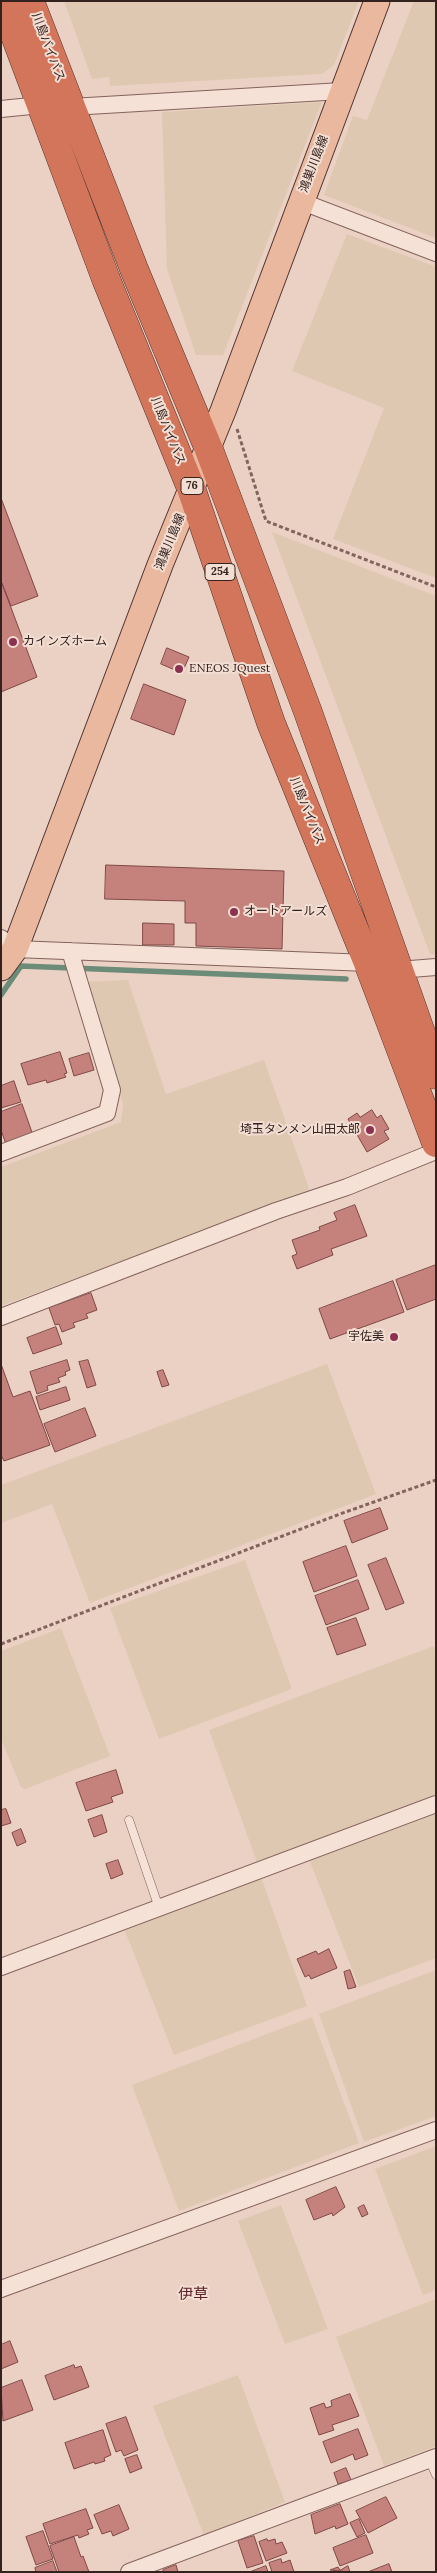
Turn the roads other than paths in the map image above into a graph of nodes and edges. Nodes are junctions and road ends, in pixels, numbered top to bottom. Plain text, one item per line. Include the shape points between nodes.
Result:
1 (2, 1) edge
2 (30, 1) edge
3 (377, 1) edge
4 (342, 91) junction
5 (41, 105) junction
6 (71, 107) junction
7 (1, 109) edge
8 (300, 201) junction
9 (436, 253) edge
10 (208, 447) junction
11 (192, 488) junction
12 (70, 951) junction
13 (6, 952) edge
14 (368, 963) junction
15 (436, 967) edge
16 (398, 970) junction
17 (436, 1075) edge
18 (436, 1143) edge
19 (436, 1151) edge
20 (1, 1153) edge
21 (1, 1317) edge
22 (436, 1804) edge
23 (129, 1820) dead end
24 (159, 1908) junction
25 (1, 1967) edge
26 (436, 2130) edge
27 (1, 2289) edge
28 (432, 2458) edge
29 (436, 2475) edge
30 (129, 2572) edge

1 - 5 highway, 川島バイパス / 254
2 - 6 highway, 川島バイパス / 254
3 - 4 main road, 鴻巣川島線 / 76
4 - 6 street
4 - 8 main road, 鴻巣川島線 / 76
5 - 7 street
5 - 11 highway, 川島バイパス / 254 via 106,279
6 - 10 highway, 川島バイパス / 254
8 - 9 street
8 - 10 main road, 鴻巣川島線 / 76
10 - 11 main road, 鴻巣川島線 / 76
10 - 16 highway, 川島バイパス / 254 via 308,712
11 - 13 main road, 鴻巣川島線 / 76
11 - 14 highway, 川島バイパス / 254 via 271,723
12 - 13 street
12 - 14 street
12 - 20 street via 112,1090 107,1113
14 - 18 highway, 川島バイパス / 254
15 - 16 street
16 - 17 highway, 川島バイパス / 254
19 - 21 street
22 - 24 street
23 - 24 lane
24 - 25 street
26 - 27 street
28 - 29 lane
28 - 30 street

